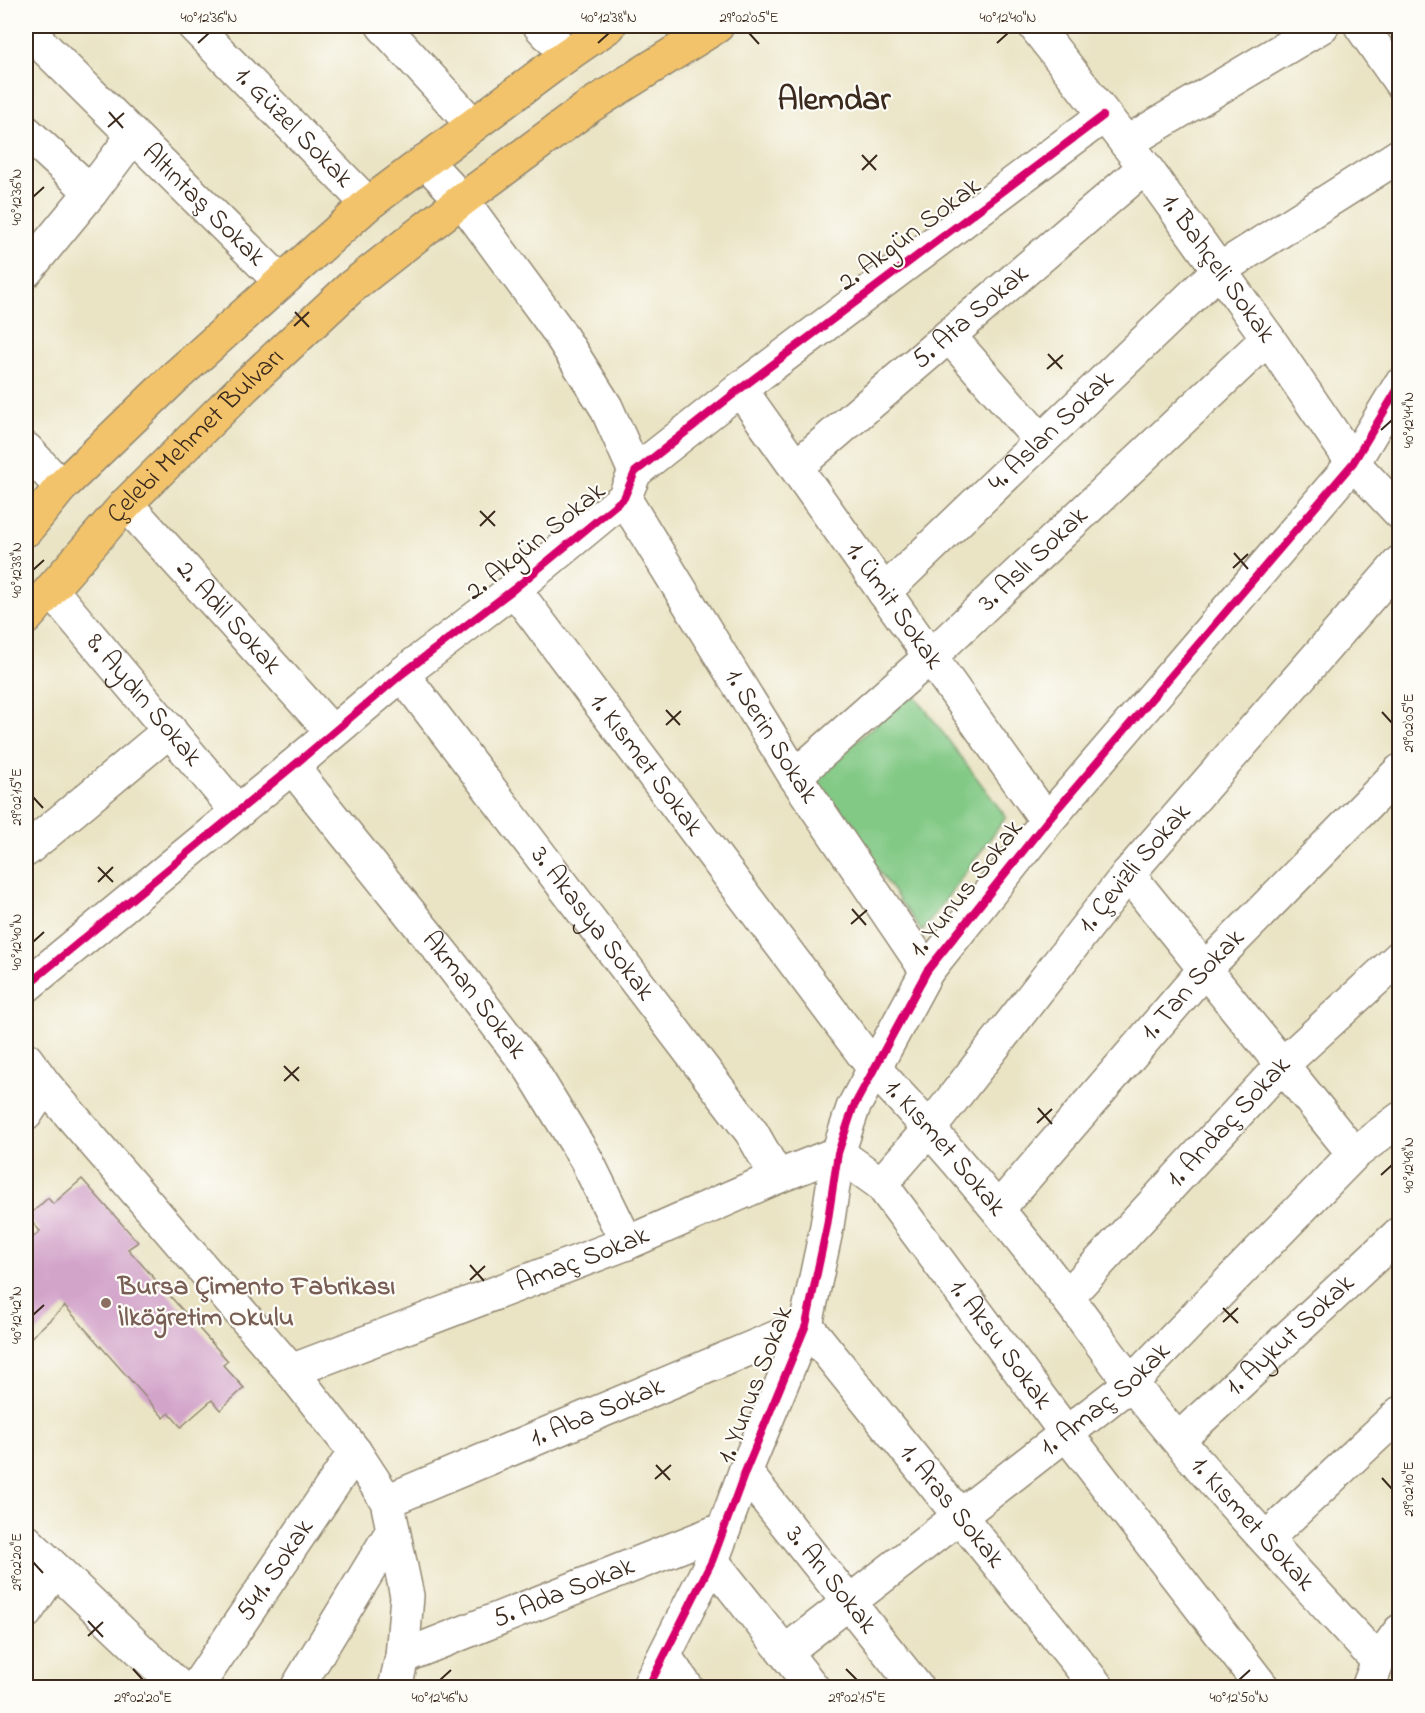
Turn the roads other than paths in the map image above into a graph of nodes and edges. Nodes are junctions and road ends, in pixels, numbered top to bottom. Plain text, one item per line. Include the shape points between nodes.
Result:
1 (194, 26) edge
2 (383, 26) edge
3 (540, 26) edge
4 (609, 26) edge
5 (717, 26) edge
6 (1322, 26) edge
7 (1360, 26) edge
8 (26, 29) edge
9 (1051, 31) edge
10 (567, 55) junction
11 (1400, 82) edge
12 (1103, 116) junction
13 (473, 125) junction
14 (26, 132) edge
15 (133, 136) junction
16 (1136, 155) junction
17 (1400, 155) edge
18 (425, 161) junction
19 (91, 192) junction
20 (462, 200) junction
21 (368, 204) junction
22 (1219, 270) junction
23 (26, 271) edge
24 (280, 281) junction
25 (949, 336) junction
26 (1268, 338) junction
27 (1400, 385) edge
28 (740, 389) junction
29 (1041, 441) junction
30 (26, 449) edge
31 (1353, 463) junction
32 (796, 467) junction
33 (630, 485) junction
34 (61, 488) junction
35 (126, 504) junction
36 (1400, 513) edge
37 (26, 530) edge
38 (1400, 562) edge
39 (51, 590) junction
40 (514, 590) junction
41 (884, 592) junction
42 (26, 618) edge
43 (931, 656) junction
44 (402, 674) junction
45 (170, 730) junction
46 (332, 732) junction
47 (292, 767) junction
48 (1400, 771) edge
49 (795, 776) junction
50 (238, 812) junction
51 (1047, 821) junction
52 (26, 850) edge
53 (1128, 874) junction
54 (1400, 957) edge
55 (1205, 969) junction
56 (927, 971) junction
57 (26, 986) edge
58 (1282, 1065) junction
59 (873, 1067) junction
60 (35, 1072) edge
61 (26, 1114) edge
62 (1400, 1119) edge
63 (930, 1128) junction
64 (838, 1153) junction
65 (1354, 1154) junction
66 (777, 1177) junction
67 (881, 1184) junction
68 (998, 1209) junction
69 (1400, 1233) edge
70 (627, 1243) junction
71 (1067, 1297) junction
72 (806, 1325) junction
73 (291, 1371) junction
74 (1131, 1383) junction
75 (1400, 1413) edge
76 (1066, 1433) junction
77 (1179, 1439) junction
78 (355, 1452) junction
79 (745, 1472) junction
80 (390, 1516) junction
81 (959, 1516) junction
82 (724, 1529) junction
83 (1266, 1539) junction
84 (26, 1541) edge
85 (712, 1561) junction
86 (55, 1569) junction
87 (848, 1602) junction
88 (26, 1611) edge
89 (1400, 1631) edge
90 (785, 1653) junction
91 (665, 1657) junction
92 (399, 1672) edge
93 (1373, 1674) edge
94 (180, 1688) edge
95 (196, 1688) edge
96 (297, 1688) edge
97 (648, 1688) edge
98 (687, 1688) edge
99 (813, 1688) edge
100 (917, 1688) edge
101 (1098, 1688) edge
102 (1263, 1688) edge

1 - 21 street, 1. Güzel Sokak
2 - 13 street
3 - 10 street
4 - 10 main road, Çelebi Mehmet Bulvarı
5 - 20 main road, Çelebi Mehmet Bulvarı via 590,106
6 - 16 street, 5. Ata Sokak
7 - 11 street
8 - 15 street, Altıntaş Sokak
9 - 12 street, 1. Bahçeli Sokak
10 - 13 main road, Çelebi Mehmet Bulvarı
12 - 16 street, 1. Bahçeli Sokak
12 - 28 street, 2. Akgün Sokak
13 - 18 main road, Çelebi Mehmet Bulvarı
14 - 19 street
15 - 19 street
15 - 24 street, Altıntaş Sokak
16 - 22 street, 1. Bahçeli Sokak
16 - 25 street, 5. Ata Sokak
17 - 22 street, 4. Aslan Sokak
18 - 20 street, 1. Serin Sokak
18 - 21 main road, Çelebi Mehmet Bulvarı
19 - 23 street
20 - 33 street, 1. Serin Sokak via 556,328 606,407
20 - 35 main road, Çelebi Mehmet Bulvarı via 350,288
21 - 24 main road, Çelebi Mehmet Bulvarı
22 - 26 street, 1. Bahçeli Sokak
22 - 29 street, 4. Aslan Sokak
24 - 34 main road, Çelebi Mehmet Bulvarı via 175,376
25 - 29 street
25 - 32 street, 5. Ata Sokak
26 - 31 street, 1. Bahçeli Sokak
26 - 43 street, 3. Aslı Sokak
27 - 31 street, 1. Yunus Sokak
28 - 32 street, 1. Ümit Sokak
28 - 33 street, 2. Akgün Sokak
29 - 41 street, 4. Aslan Sokak
30 - 34 street
31 - 36 street, 1. Bahçeli Sokak
31 - 51 street, 1. Yunus Sokak
32 - 41 street, 1. Ümit Sokak
33 - 40 street, 2. Akgün Sokak
33 - 49 street, 1. Serin Sokak
34 - 37 main road, Çelebi Mehmet Bulvarı
35 - 39 main road, Çelebi Mehmet Bulvarı
35 - 46 street, 2. Adil Sokak
38 - 53 street, 1. Çevizli Sokak
39 - 42 main road, Çelebi Mehmet Bulvarı
39 - 45 street, 8. Aydın Sokak
40 - 44 street, 2. Akgün Sokak
40 - 59 street, 1. Kısmet Sokak
41 - 43 street, 1. Ümit Sokak
43 - 49 street, 3. Aslı Sokak
43 - 51 street, 1. Ümit Sokak
44 - 46 street, 2. Akgün Sokak
44 - 66 street, 3. Akasya Sokak via 752,1133
45 - 50 street, 8. Aydın Sokak
45 - 52 street
46 - 47 street, 2. Akgün Sokak
47 - 50 street, 2. Akgün Sokak
47 - 70 street, Akman Sokak via 531,1069 586,1159
48 - 55 street, 1. Tan Sokak
49 - 56 street, 1. Serin Sokak
50 - 57 street, 2. Akgün Sokak
51 - 56 street, 1. Yunus Sokak
53 - 55 street
53 - 63 street, 1. Çevizli Sokak
54 - 58 street, 1. Andaç Sokak
55 - 58 street
55 - 68 street, 1. Tan Sokak
56 - 59 street, 1. Yunus Sokak
58 - 65 street
58 - 71 street, 1. Andaç Sokak
59 - 63 street, 1. Kısmet Sokak
59 - 64 street, 1. Yunus Sokak via 853,1108
60 - 61 street
60 - 73 street
62 - 65 street, 1. Amaç Sokak
63 - 67 street, 1. Çevizli Sokak
63 - 68 street, 1. Kısmet Sokak
64 - 66 street, Amaç Sokak
64 - 67 street, 1. Aksu Sokak
64 - 72 street, 1. Yunus Sokak
65 - 74 street, 1. Amaç Sokak
66 - 70 street, Amaç Sokak
67 - 76 street, 1. Aksu Sokak
68 - 71 street, 1. Kısmet Sokak
69 - 77 street, 1. Aykut Sokak
70 - 73 street, Amaç Sokak
71 - 74 street, 1. Kısmet Sokak
72 - 79 street, 1. Yunus Sokak
72 - 80 street, 1. Aba Sokak
72 - 81 street, 1. Aras Sokak
73 - 78 street
74 - 76 street, 1. Amaç Sokak
74 - 77 street, 1. Kısmet Sokak
75 - 83 street
76 - 81 street, 1. Amaç Sokak
76 - 102 street, 1. Aksu Sokak
77 - 83 street, 1. Kısmet Sokak
78 - 80 street
78 - 95 street, 541. Sokak
79 - 82 street, 1. Yunus Sokak
79 - 87 street, 3. Arı Sokak
80 - 92 street via 407,1596
80 - 96 street
81 - 87 street, 1. Amaç Sokak
81 - 101 street, 1. Aras Sokak
82 - 85 street, 1. Yunus Sokak
82 - 92 street, 5. Ada Sokak
83 - 93 street, 1. Kısmet Sokak
84 - 86 street
85 - 90 street
85 - 91 street, 1. Yunus Sokak
86 - 88 street
86 - 94 street
87 - 90 street, 1. Amaç Sokak
87 - 100 street, 3. Arı Sokak
89 - 93 street
90 - 99 street
91 - 97 street, 1. Yunus Sokak
91 - 98 street

